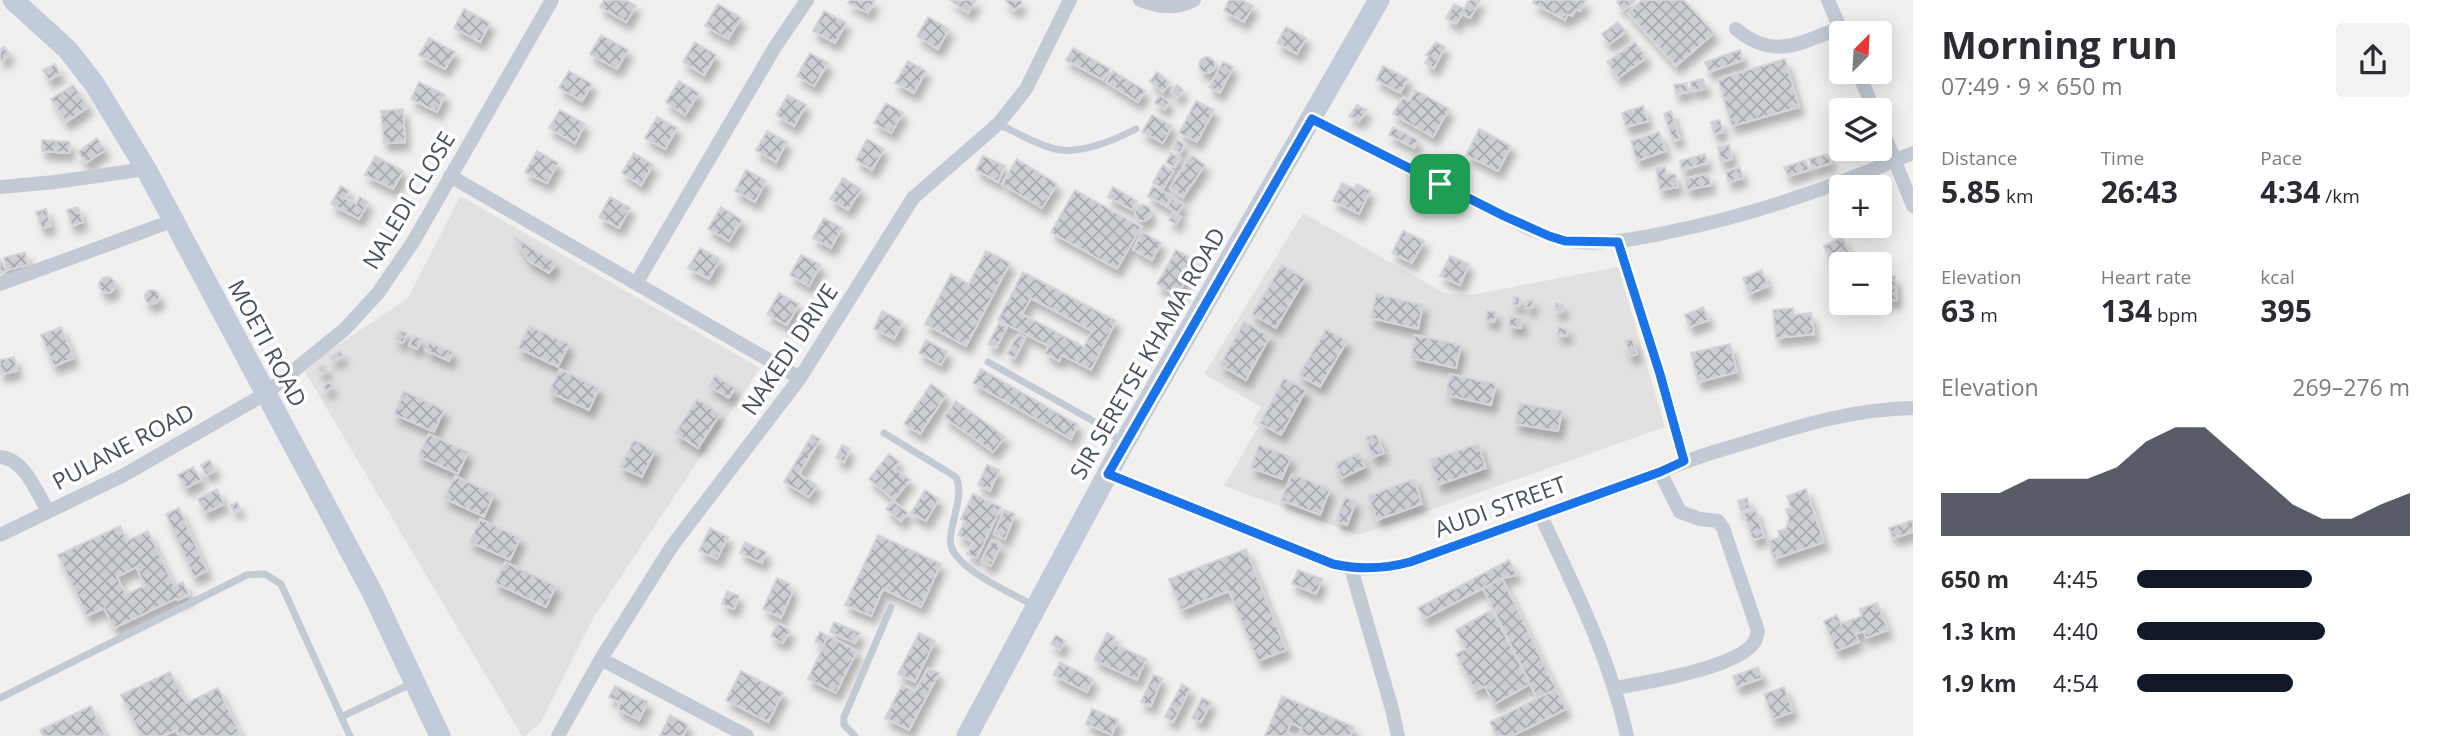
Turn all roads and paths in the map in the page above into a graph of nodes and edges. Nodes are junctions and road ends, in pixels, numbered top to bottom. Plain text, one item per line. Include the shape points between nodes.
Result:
1 (13, 0) edge
2 (552, 0) edge
3 (807, 0) edge
4 (1070, 0) edge
5 (1140, 0) edge
6 (1194, 0) edge
7 (1380, 0) edge
8 (1828, 0) edge
9 (1837, 21) edge
10 (1735, 29) dead end
11 (1829, 34) edge
12 (1312, 119) junction
13 (998, 124) junction
14 (1136, 129) dead end
15 (1913, 153) edge
16 (1892, 154) edge
17 (1895, 161) junction
18 (145, 169) junction
19 (450, 176) junction
20 (0, 187) edge
21 (1913, 206) edge
22 (172, 221) junction
23 (1618, 242) junction
24 (637, 282) junction
25 (0, 284) edge
26 (988, 362) dead end
27 (800, 378) junction
28 (265, 394) junction
29 (1913, 408) edge
30 (884, 433) dead end
31 (1123, 445) junction
32 (0, 457) edge
33 (1684, 461) junction
34 (1660, 472) junction
35 (1108, 474) junction
36 (48, 511) junction
37 (1541, 516) junction
38 (0, 535) edge
39 (1351, 568) junction
40 (1036, 606) junction
41 (891, 607) dead end
42 (601, 659) junction
43 (416, 681) junction
44 (1616, 688) junction
45 (0, 698) edge
46 (341, 717) junction
47 (351, 736) edge
48 (440, 736) edge
49 (558, 736) edge
50 (747, 736) edge
51 (855, 736) edge
52 (967, 736) edge
53 (1398, 736) edge
54 (1627, 736) edge

1 - 18 street, MOETI ROAD via 68,50 95,85
2 - 19 street, NALEDI CLOSE
3 - 24 street
4 - 13 street, NAKEDI DRIVE via 1026,89
5 - 6 street via 1160,7
7 - 12 street, SIR SERETSE KHAMA ROAD
8 - 9 street
10 - 11 street via 1766,47 1782,48
12 - 23 street via 1549,236 1565,241
12 - 31 street, SIR SERETSE KHAMA ROAD
13 - 14 lane via 1058,150 1111,142
13 - 27 street, NAKEDI DRIVE via 914,198
15 - 17 street
16 - 17 street
17 - 21 street
17 - 23 street via 1768,209
18 - 20 street
18 - 22 street, MOETI ROAD
19 - 24 street
19 - 28 street, NALEDI CLOSE via 413,242 363,311
22 - 25 street
22 - 28 street, MOETI ROAD
23 - 33 street
24 - 27 street
26 - 31 lane via 1104,427
27 - 42 street, NAKEDI DRIVE via 672,546
28 - 36 street, PULANE ROAD via 124,475
28 - 43 street, MOETI ROAD
29 - 33 street, AUDI STREET via 1853,412 1818,420
30 - 40 lane via 956,477 960,487 951,536 956,554 975,574
31 - 35 street, SIR SERETSE KHAMA ROAD
32 - 36 street via 9,457 22,469
33 - 34 street, AUDI STREET
34 - 37 street, AUDI STREET
34 - 44 street via 1680,512 1718,521 1723,528 1758,631 1754,643 1713,666
35 - 39 street, AUDI STREET
35 - 40 street, SIR SERETSE KHAMA ROAD
36 - 38 street, PULANE ROAD
37 - 39 street, AUDI STREET via 1410,562 1379,569
37 - 44 street
39 - 53 street
40 - 52 street, SIR SERETSE KHAMA ROAD
41 - 51 lane via 844,717 844,725
42 - 49 street, NAKEDI DRIVE
42 - 50 street
43 - 46 lane
43 - 48 street, MOETI ROAD
44 - 54 street
45 - 46 lane via 247,576 265,574 281,584
46 - 47 lane

